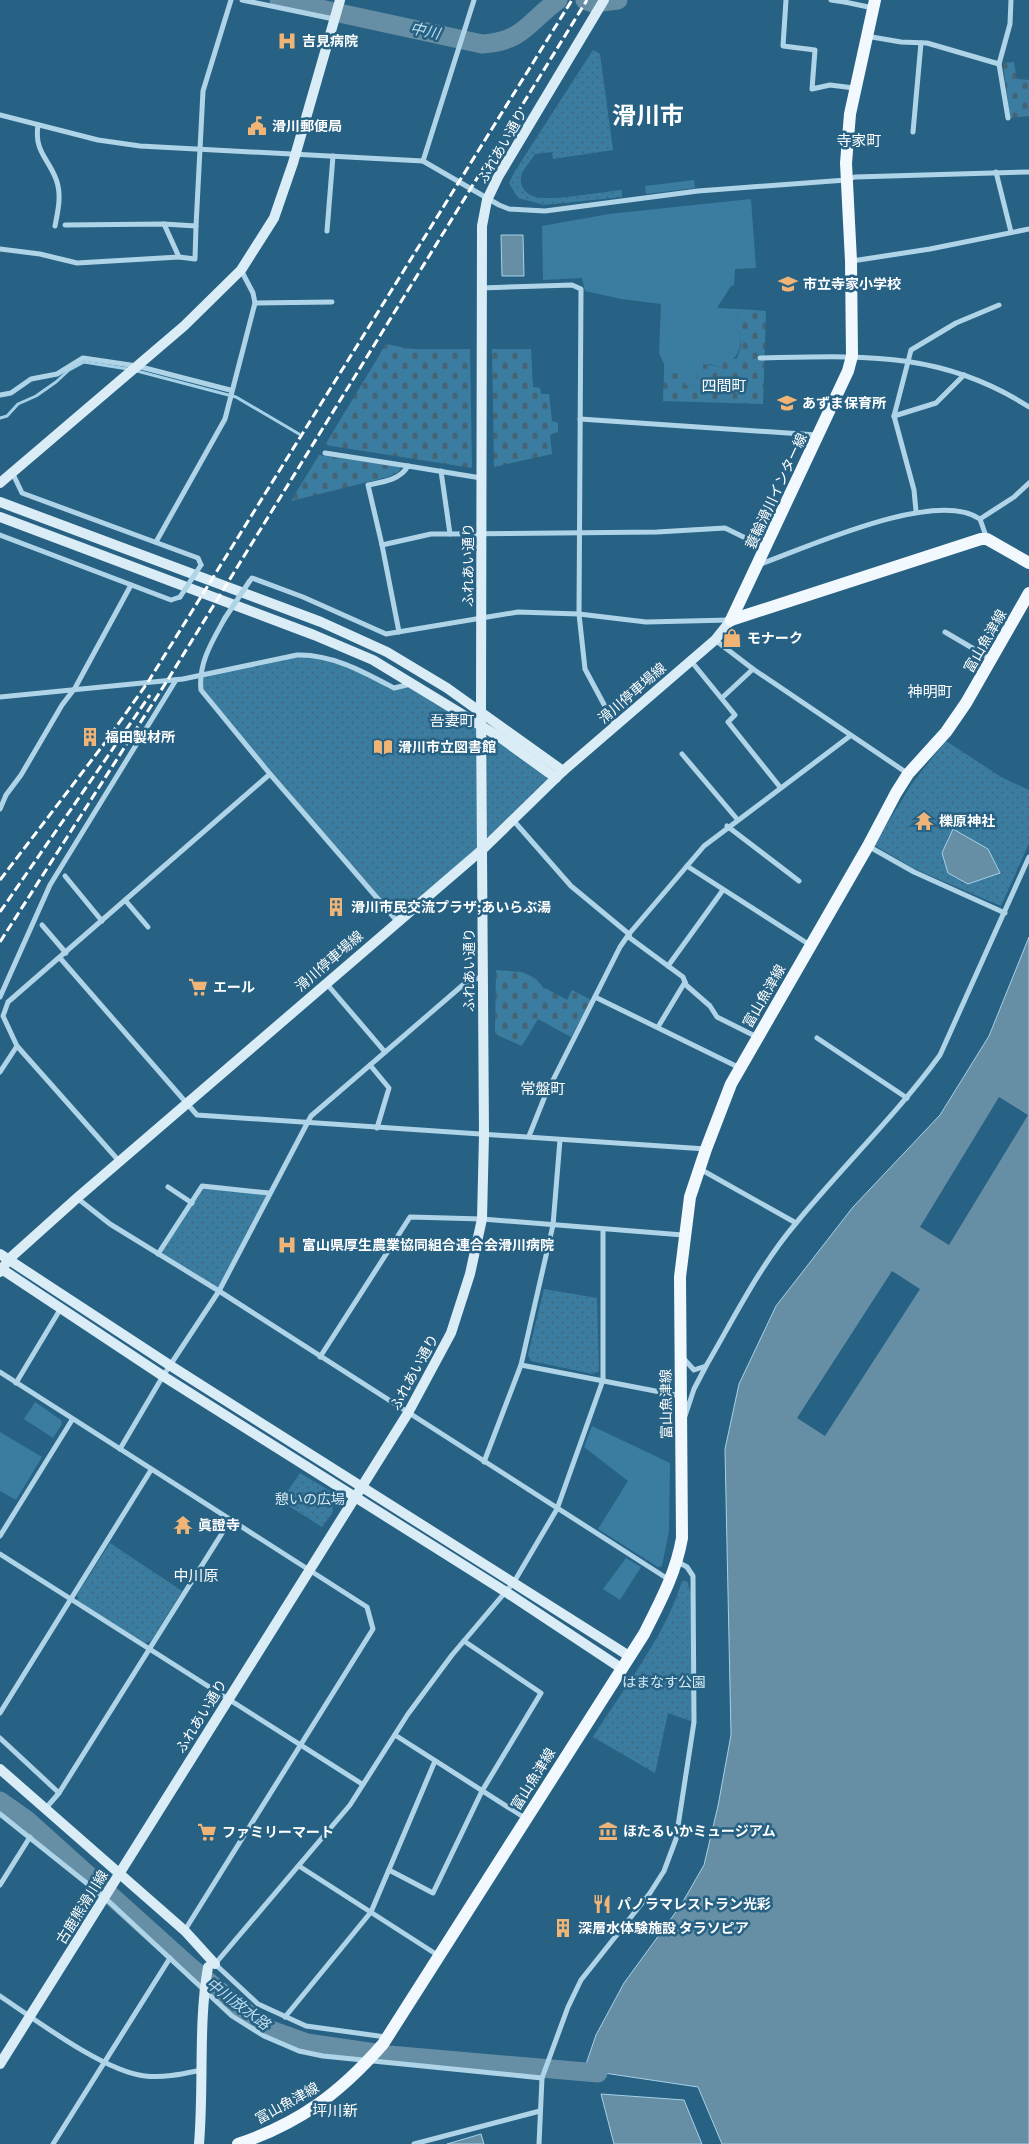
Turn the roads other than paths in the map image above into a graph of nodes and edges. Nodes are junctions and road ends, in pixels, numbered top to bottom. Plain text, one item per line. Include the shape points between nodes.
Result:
1 (231, 0) edge
2 (242, 0) edge
3 (474, 0) edge
4 (604, 0) edge
5 (786, 0) edge
6 (831, 0) edge
7 (1011, 0) edge
8 (845, 1) edge
9 (874, 4) edge
10 (337, 11) edge
11 (866, 36) junction
12 (920, 43) junction
13 (998, 64) junction
14 (855, 89) junction
15 (0, 115) edge
16 (1008, 118) dead end
17 (38, 125) junction
18 (913, 132) dead end
19 (200, 148) junction
20 (295, 155) junction
21 (333, 156) junction
22 (423, 161) junction
23 (996, 172) junction
24 (1029, 172) edge
25 (846, 180) junction
26 (487, 200) junction
27 (164, 224) junction
28 (55, 226) dead end
29 (65, 226) dead end
30 (196, 226) junction
31 (1029, 228) edge
32 (327, 231) dead end
33 (1011, 232) junction
34 (0, 249) edge
35 (179, 258) junction
36 (852, 261) junction
37 (241, 270) junction
38 (481, 288) junction
39 (332, 302) dead end
40 (255, 303) junction
41 (999, 305) dead end
42 (852, 356) junction
43 (760, 358) dead end
44 (907, 361) junction
45 (137, 366) junction
46 (964, 375) junction
47 (230, 390) junction
48 (0, 395) edge
49 (1029, 407) edge
50 (894, 416) junction
51 (580, 419) junction
52 (819, 435) junction
53 (325, 453) dead end
54 (408, 466) junction
55 (441, 471) junction
56 (12, 472) junction
57 (482, 478) junction
58 (0, 483) edge
59 (1029, 483) edge
60 (0, 502) edge
61 (916, 512) junction
62 (0, 517) edge
63 (980, 519) junction
64 (450, 534) junction
65 (482, 534) junction
66 (579, 534) junction
67 (0, 535) edge
68 (987, 539) junction
69 (156, 542) junction
70 (382, 545) junction
71 (766, 548) junction
72 (1029, 563) edge
73 (757, 566) junction
74 (131, 585) junction
75 (1029, 593) edge
76 (579, 614) junction
77 (482, 617) junction
78 (731, 620) junction
79 (400, 632) junction
80 (945, 632) dead end
81 (715, 640) junction
82 (992, 659) junction
83 (690, 660) junction
84 (753, 669) junction
85 (200, 676) junction
86 (176, 680) junction
87 (414, 684) junction
88 (74, 688) junction
89 (724, 696) dead end
90 (0, 697) edge
91 (481, 712) junction
92 (616, 725) junction
93 (481, 726) junction
94 (850, 736) junction
95 (682, 754) dead end
96 (270, 774) junction
97 (908, 774) junction
98 (559, 775) junction
99 (780, 787) junction
100 (3, 795) edge
101 (0, 809) edge
102 (512, 819) junction
103 (736, 819) junction
104 (727, 826) junction
105 (868, 846) junction
106 (483, 849) junction
107 (1029, 857) edge
108 (687, 866) junction
109 (65, 876) dead end
110 (799, 881) dead end
111 (723, 890) junction
112 (125, 900) junction
113 (1005, 913) junction
114 (102, 921) junction
115 (397, 921) junction
116 (42, 925) dead end
117 (148, 927) dead end
118 (629, 934) junction
119 (810, 945) junction
120 (66, 953) junction
121 (60, 958) junction
122 (668, 966) junction
123 (484, 976) junction
124 (326, 982) junction
125 (685, 982) junction
126 (0, 997) edge
127 (595, 997) junction
128 (0, 1007) edge
129 (3, 1016) junction
130 (658, 1027) junction
131 (757, 1038) junction
132 (817, 1038) dead end
133 (17, 1046) junction
134 (384, 1052) junction
135 (370, 1065) junction
136 (740, 1068) junction
137 (0, 1072) edge
138 (906, 1098) junction
139 (186, 1104) junction
140 (308, 1123) junction
141 (377, 1128) junction
142 (484, 1134) junction
143 (529, 1136) junction
144 (560, 1140) junction
145 (706, 1149) junction
146 (120, 1161) junction
147 (699, 1169) junction
148 (168, 1187) dead end
149 (269, 1193) junction
150 (77, 1198) junction
151 (192, 1203) junction
152 (482, 1219) junction
153 (796, 1223) junction
154 (553, 1225) junction
155 (603, 1230) junction
156 (683, 1235) junction
157 (158, 1254) junction
158 (4, 1257) edge
159 (0, 1270) edge
160 (219, 1291) junction
161 (61, 1308) junction
162 (680, 1355) junction
163 (320, 1357) junction
164 (521, 1365) junction
165 (171, 1366) junction
166 (706, 1366) junction
167 (0, 1372) edge
168 (163, 1376) junction
169 (603, 1380) junction
170 (16, 1383) junction
171 (681, 1396) junction
172 (408, 1413) junction
173 (72, 1420) junction
174 (682, 1426) junction
175 (120, 1449) junction
176 (484, 1462) junction
177 (151, 1470) junction
178 (362, 1485) junction
179 (355, 1497) junction
180 (557, 1509) junction
181 (231, 1519) junction
182 (0, 1536) edge
183 (0, 1554) edge
184 (678, 1562) junction
185 (309, 1570) junction
186 (671, 1581) junction
187 (514, 1582) junction
188 (506, 1592) junction
189 (70, 1601) junction
190 (464, 1641) junction
191 (149, 1650) junction
192 (629, 1656) junction
193 (621, 1668) junction
194 (228, 1699) junction
195 (0, 1713) edge
196 (395, 1735) junction
197 (0, 1738) edge
198 (301, 1747) junction
199 (435, 1761) junction
200 (0, 1769) edge
201 (362, 1784) junction
202 (482, 1791) junction
203 (59, 1793) junction
204 (46, 1808) junction
205 (0, 1814) edge
206 (526, 1819) junction
207 (30, 1837) junction
208 (299, 1866) junction
209 (389, 1870) junction
210 (117, 1877) junction
211 (0, 1885) edge
212 (105, 1896) junction
213 (371, 1912) junction
214 (185, 1931) junction
215 (439, 1956) junction
216 (170, 1958) junction
217 (211, 1963) junction
218 (204, 1989) junction
219 (0, 1996) edge
220 (30, 2016) junction
221 (286, 2017) junction
222 (385, 2040) junction
223 (370, 2059) junction
224 (104, 2063) junction
225 (0, 2064) edge
226 (203, 2070) junction
227 (542, 2077) junction
228 (540, 2111) junction
229 (53, 2144) edge
230 (199, 2144) edge
231 (238, 2144) edge
232 (414, 2144) edge
233 (539, 2144) edge

1 - 19 street via 203,91
2 - 10 street
3 - 22 street
4 - 26 street, ふれあい通り via 511,154
5 - 14 street via 783,46 815,50 812,89 830,85
6 - 8 street
7 - 13 street via 1010,24
8 - 9 street
9 - 11 main road, 蓑輪滑川インター線
10 - 20 street
11 - 12 street
11 - 14 main road, 蓑輪滑川インター線
12 - 13 street
12 - 18 street
13 - 16 street
14 - 25 main road, 蓑輪滑川インター線 via 850,114
15 - 17 street
17 - 19 street via 115,143
17 - 28 street via 38,146 56,178 60,198
19 - 20 street
19 - 30 street
20 - 21 street
20 - 37 street via 274,218
21 - 22 street
21 - 32 street
22 - 26 street via 483,194
23 - 24 street
23 - 25 street via 855,177
23 - 33 street
25 - 26 street via 698,191 545,211 509,208
25 - 36 main road, 蓑輪滑川インター線
26 - 38 street, ふれあい通り via 482,226
27 - 29 street
27 - 30 street
27 - 35 street
30 - 35 street via 195,259
31 - 33 street
33 - 36 street
34 - 35 street via 77,263
36 - 42 main road, 蓑輪滑川インター線
37 - 40 street
37 - 45 street via 205,307
38 - 51 street via 572,285 581,289
38 - 57 street, ふれあい通り
39 - 40 street
40 - 47 street
41 - 44 street via 956,323 911,350
42 - 43 street
42 - 44 street
42 - 52 main road, 蓑輪滑川インター線
44 - 46 street via 937,365
44 - 50 street
45 - 47 street
45 - 48 street via 83,358 57,374 31,379 11,393
45 - 56 street
46 - 49 street via 1005,392
46 - 50 street via 936,403
47 - 69 street via 225,419
50 - 61 street via 914,490
51 - 52 street
51 - 66 street
52 - 71 main road, 蓑輪滑川インター線
53 - 54 street
54 - 55 street
54 - 70 street via 404,473 368,485
55 - 57 street
55 - 64 street
56 - 58 street
56 - 69 street via 22,493
57 - 65 street, ふれあい通り
59 - 63 street
60 - 91 street via 320,622 425,673
61 - 63 street via 971,514
61 - 73 street via 860,527
62 - 87 street via 314,635 373,660
63 - 68 street
64 - 65 street
64 - 70 street via 431,534
65 - 66 street
65 - 77 street, ふれあい通り
66 - 71 street via 724,528
66 - 76 street
67 - 74 street
68 - 72 main road
68 - 78 main road
69 - 74 street, bridge via 198,558 200,565 180,597 171,600
70 - 79 street
71 - 73 main road, 蓑輪滑川インター線
73 - 78 main road, 蓑輪滑川インター線
74 - 88 street
75 - 82 main road, 富山魚津線
76 - 77 street via 518,612
76 - 78 street via 646,622
76 - 92 street via 585,669
77 - 79 street
77 - 91 street, ふれあい通り
78 - 81 street, 滑川停車場線
79 - 85 street, bridge via 386,634 252,578 209,646
80 - 82 street
81 - 83 street, 滑川停車場線
81 - 84 street
82 - 97 main road, 富山魚津線 via 946,732
83 - 92 street, 滑川停車場線
83 - 99 street via 735,715 728,722
84 - 89 street
84 - 94 street
85 - 86 street
85 - 87 street via 296,655 315,654 360,670 394,688
85 - 96 street via 201,690 209,702
86 - 88 street
86 - 126 street via 50,885
87 - 93 street
88 - 90 street
88 - 100 street via 21,775
91 - 93 street, ふれあい通り
91 - 98 street
92 - 98 street, 滑川停車場線
93 - 98 street
93 - 106 street, ふれあい通り
94 - 97 street
94 - 99 street
95 - 103 street
96 - 112 street
96 - 115 street
97 - 105 main road, 富山魚津線
98 - 102 street, 滑川停車場線
99 - 103 street
100 - 101 street
102 - 106 street, 滑川停車場線
102 - 118 street via 571,886
103 - 104 street
104 - 108 street
104 - 110 street
105 - 113 street via 914,872
105 - 119 main road, 富山魚津線
106 - 115 street, 滑川停車場線
106 - 123 street, ふれあい通り
107 - 113 street
108 - 111 street
108 - 118 street
109 - 114 street
111 - 119 street
111 - 122 street
112 - 114 street
112 - 117 street
113 - 138 street via 940,1055
114 - 120 street
115 - 124 street, 滑川停車場線
116 - 120 street
118 - 122 street
118 - 127 street
119 - 131 main road, 富山魚津線
120 - 121 street
121 - 129 street via 8,1002
121 - 139 street
122 - 125 street
123 - 134 street via 464,984
123 - 142 street, ふれあい通り
124 - 134 street
124 - 139 street, 滑川停車場線
125 - 130 street
125 - 131 street via 717,1016
127 - 130 street
127 - 143 street via 545,1096
128 - 129 street
129 - 133 street
130 - 136 street
131 - 136 main road, 富山魚津線
132 - 138 street
133 - 137 street
133 - 146 street
134 - 135 street
135 - 140 street via 311,1116
135 - 141 street via 389,1088
136 - 145 main road, 富山魚津線
138 - 153 street
139 - 140 street via 197,1115
139 - 146 street, 滑川停車場線
140 - 141 street
140 - 149 street
141 - 142 street
142 - 143 street
142 - 152 street, ふれあい通り
143 - 144 street
144 - 145 street
144 - 154 street
145 - 147 main road, 富山魚津線
146 - 150 street, 滑川停車場線
147 - 153 street
147 - 156 main road, 富山魚津線
148 - 151 street
149 - 151 street via 202,1186
149 - 160 street
150 - 157 street via 110,1224
150 - 158 street, 滑川停車場線
151 - 157 street
152 - 154 street
152 - 163 street via 410,1217
152 - 172 street, ふれあい通り via 470,1274 451,1333
153 - 166 street via 756,1280
154 - 155 street
154 - 164 street
155 - 156 street
155 - 169 street
156 - 162 main road, 富山魚津線
157 - 160 street
158 - 159 street, 滑川停車場線
158 - 165 street
159 - 161 street
160 - 163 street
160 - 165 street
161 - 168 street
161 - 170 street
162 - 166 street via 694,1370
162 - 171 main road, 富山魚津線
163 - 172 street
164 - 169 street
164 - 176 street
165 - 168 street
165 - 178 street
166 - 174 street
167 - 170 street
168 - 175 street
168 - 179 street
169 - 171 street
169 - 180 street
170 - 173 street
171 - 174 main road, 富山魚津線
172 - 176 street
172 - 178 street, ふれあい通り
173 - 175 street
173 - 182 street
174 - 184 main road, 富山魚津線 via 682,1538
175 - 177 street
176 - 180 street
177 - 181 street
177 - 189 street
178 - 179 street, ふれあい通り
178 - 187 street
179 - 185 street, ふれあい通り
179 - 188 street
180 - 186 street
180 - 187 street
181 - 185 street
181 - 191 street
183 - 189 street
184 - 186 main road, 富山魚津線
184 - 227 street via 693,1576 694,1722 676,1838 664,1871 650,1893 581,1980
185 - 194 street, ふれあい通り
185 - 198 street via 367,1606 374,1629
186 - 192 main road, 富山魚津線
187 - 188 street
187 - 192 street
188 - 190 street
188 - 193 street
189 - 191 street
189 - 195 street
190 - 196 street
190 - 202 street via 541,1693
191 - 194 street
191 - 203 street
192 - 193 main road, 富山魚津線
193 - 206 main road, 富山魚津線
194 - 198 street
194 - 210 street, ふれあい通り
196 - 199 street
196 - 201 street
197 - 203 street
198 - 201 street
198 - 214 street
199 - 202 street
199 - 209 street
200 - 204 street, 古鹿熊滑川線
201 - 208 street via 350,1805
202 - 206 street
202 - 209 street via 433,1893
203 - 204 street
204 - 210 street, 古鹿熊滑川線
205 - 207 street
206 - 215 main road, 富山魚津線
207 - 211 street
207 - 212 street
208 - 213 street
208 - 217 street
209 - 213 street
210 - 212 street, 古鹿熊滑川線
210 - 214 street
212 - 216 street
212 - 220 street, 古鹿熊滑川線
213 - 215 street
213 - 221 street
214 - 217 street
215 - 222 main road, 富山魚津線
216 - 218 street
216 - 224 street
217 - 218 street
217 - 221 street via 258,2004
218 - 223 street via 232,2016 264,2036 299,2051
218 - 226 street
219 - 220 street
220 - 224 street
220 - 225 street, 古鹿熊滑川線
221 - 222 street via 306,2026
222 - 223 main road, 富山魚津線
223 - 227 street
223 - 231 main road, 富山魚津線 via 339,2090 310,2111
224 - 226 street via 144,2076 170,2077
224 - 229 street
226 - 230 street
227 - 228 street
228 - 232 street
228 - 233 street

